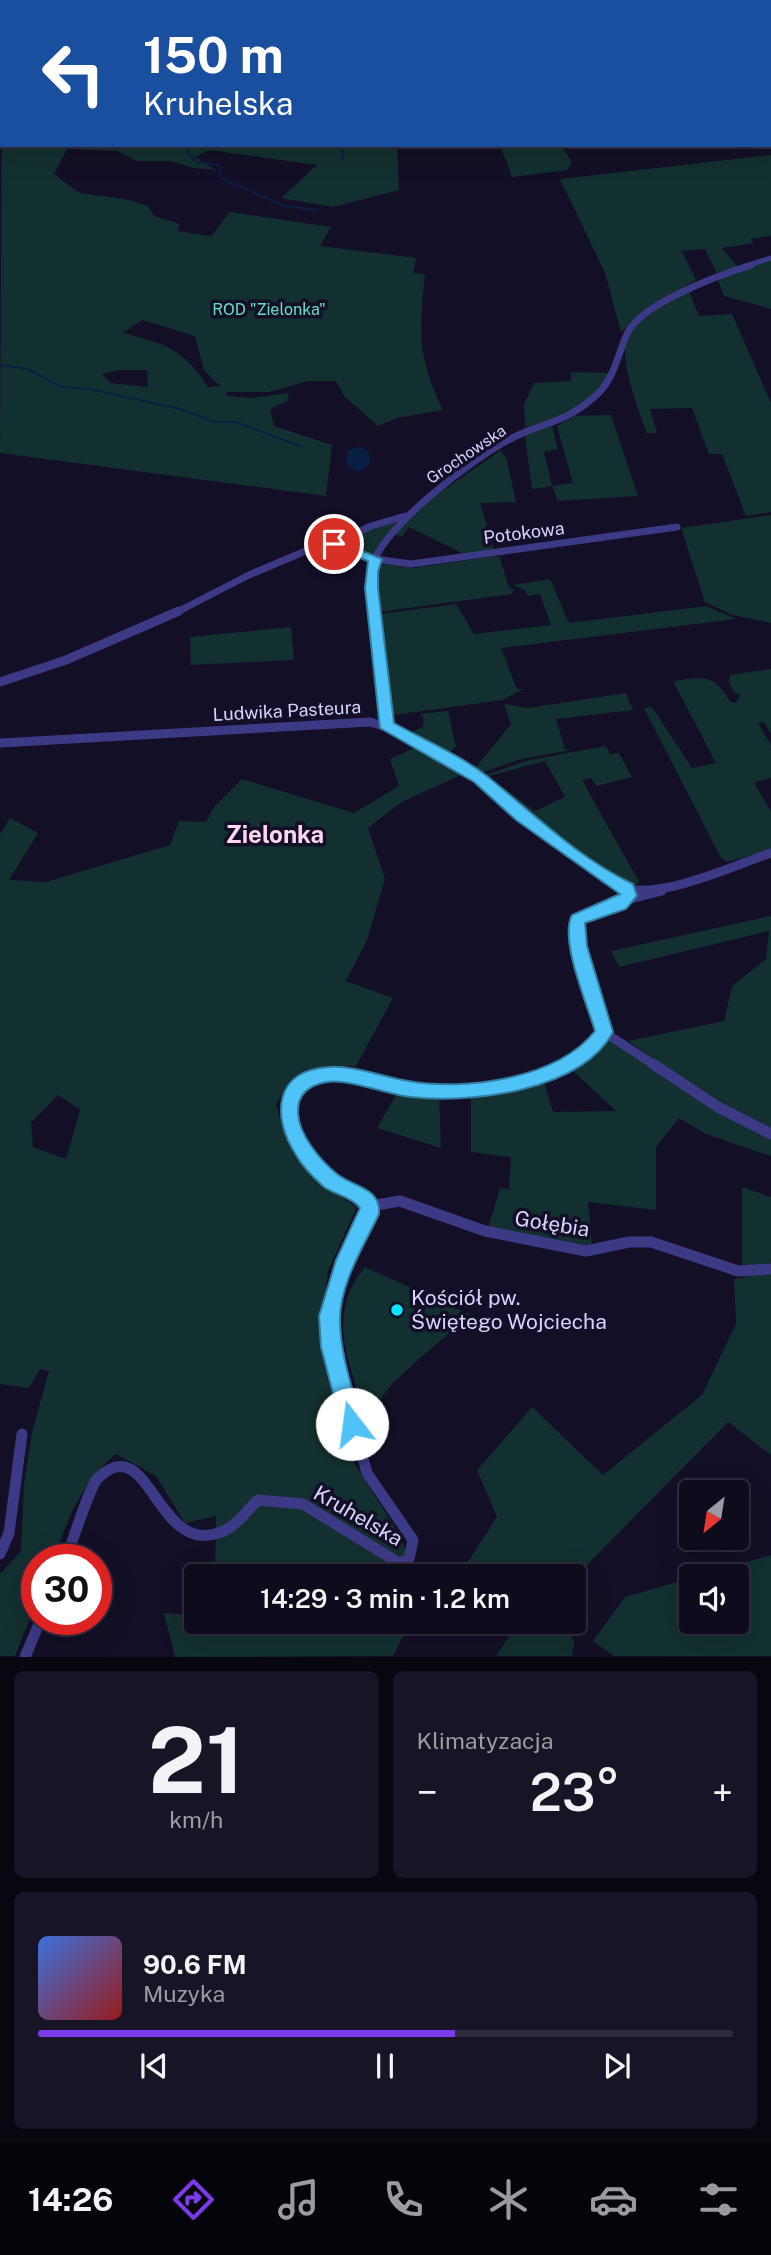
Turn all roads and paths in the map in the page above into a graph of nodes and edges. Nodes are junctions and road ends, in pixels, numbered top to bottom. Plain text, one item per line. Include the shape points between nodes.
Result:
1 (771, 258) edge
2 (405, 516) junction
3 (677, 527) dead end
4 (334, 544) junction
5 (375, 559) junction
6 (0, 682) edge
7 (385, 725) junction
8 (0, 743) edge
9 (771, 853) edge
10 (627, 895) junction
11 (604, 1032) junction
12 (771, 1134) edge
13 (370, 1206) junction
14 (771, 1269) edge
15 (22, 1434) dead end
16 (72, 1544) edge
17 (0, 1554) edge
18 (34, 1635) edge
19 (25, 1657) edge

1 - 2 street, Grochowska via 699,282 655,306 628,331 620,365 595,397 564,420 512,438
2 - 4 street, Grochowska
2 - 5 street, Grochowska
3 - 5 street, Potokowa via 416,564
4 - 5 street
4 - 6 street, Grochowska via 280,560 164,619
5 - 7 street via 371,572 388,718
7 - 8 street, Ludwika Pasteura via 326,723
7 - 10 street, Ludwika Pasteura via 479,778
9 - 10 street via 657,894
10 - 11 street via 581,916 576,925
11 - 12 street via 719,1107
11 - 13 street via 568,1065 487,1089 411,1089 331,1074 298,1085 288,1103 288,1114 303,1151 331,1181 363,1197
13 - 14 street, Gołębia via 400,1201 485,1231 586,1251 651,1242 737,1270
13 - 16 street, Kruhelska via 346,1260 329,1332 358,1450 367,1473 413,1540 410,1559 399,1563 384,1556 303,1504 258,1500 225,1530 211,1536 181,1532 171,1524 148,1481 135,1470 119,1467 97,1479
15 - 17 street via 9,1533
18 - 19 street

